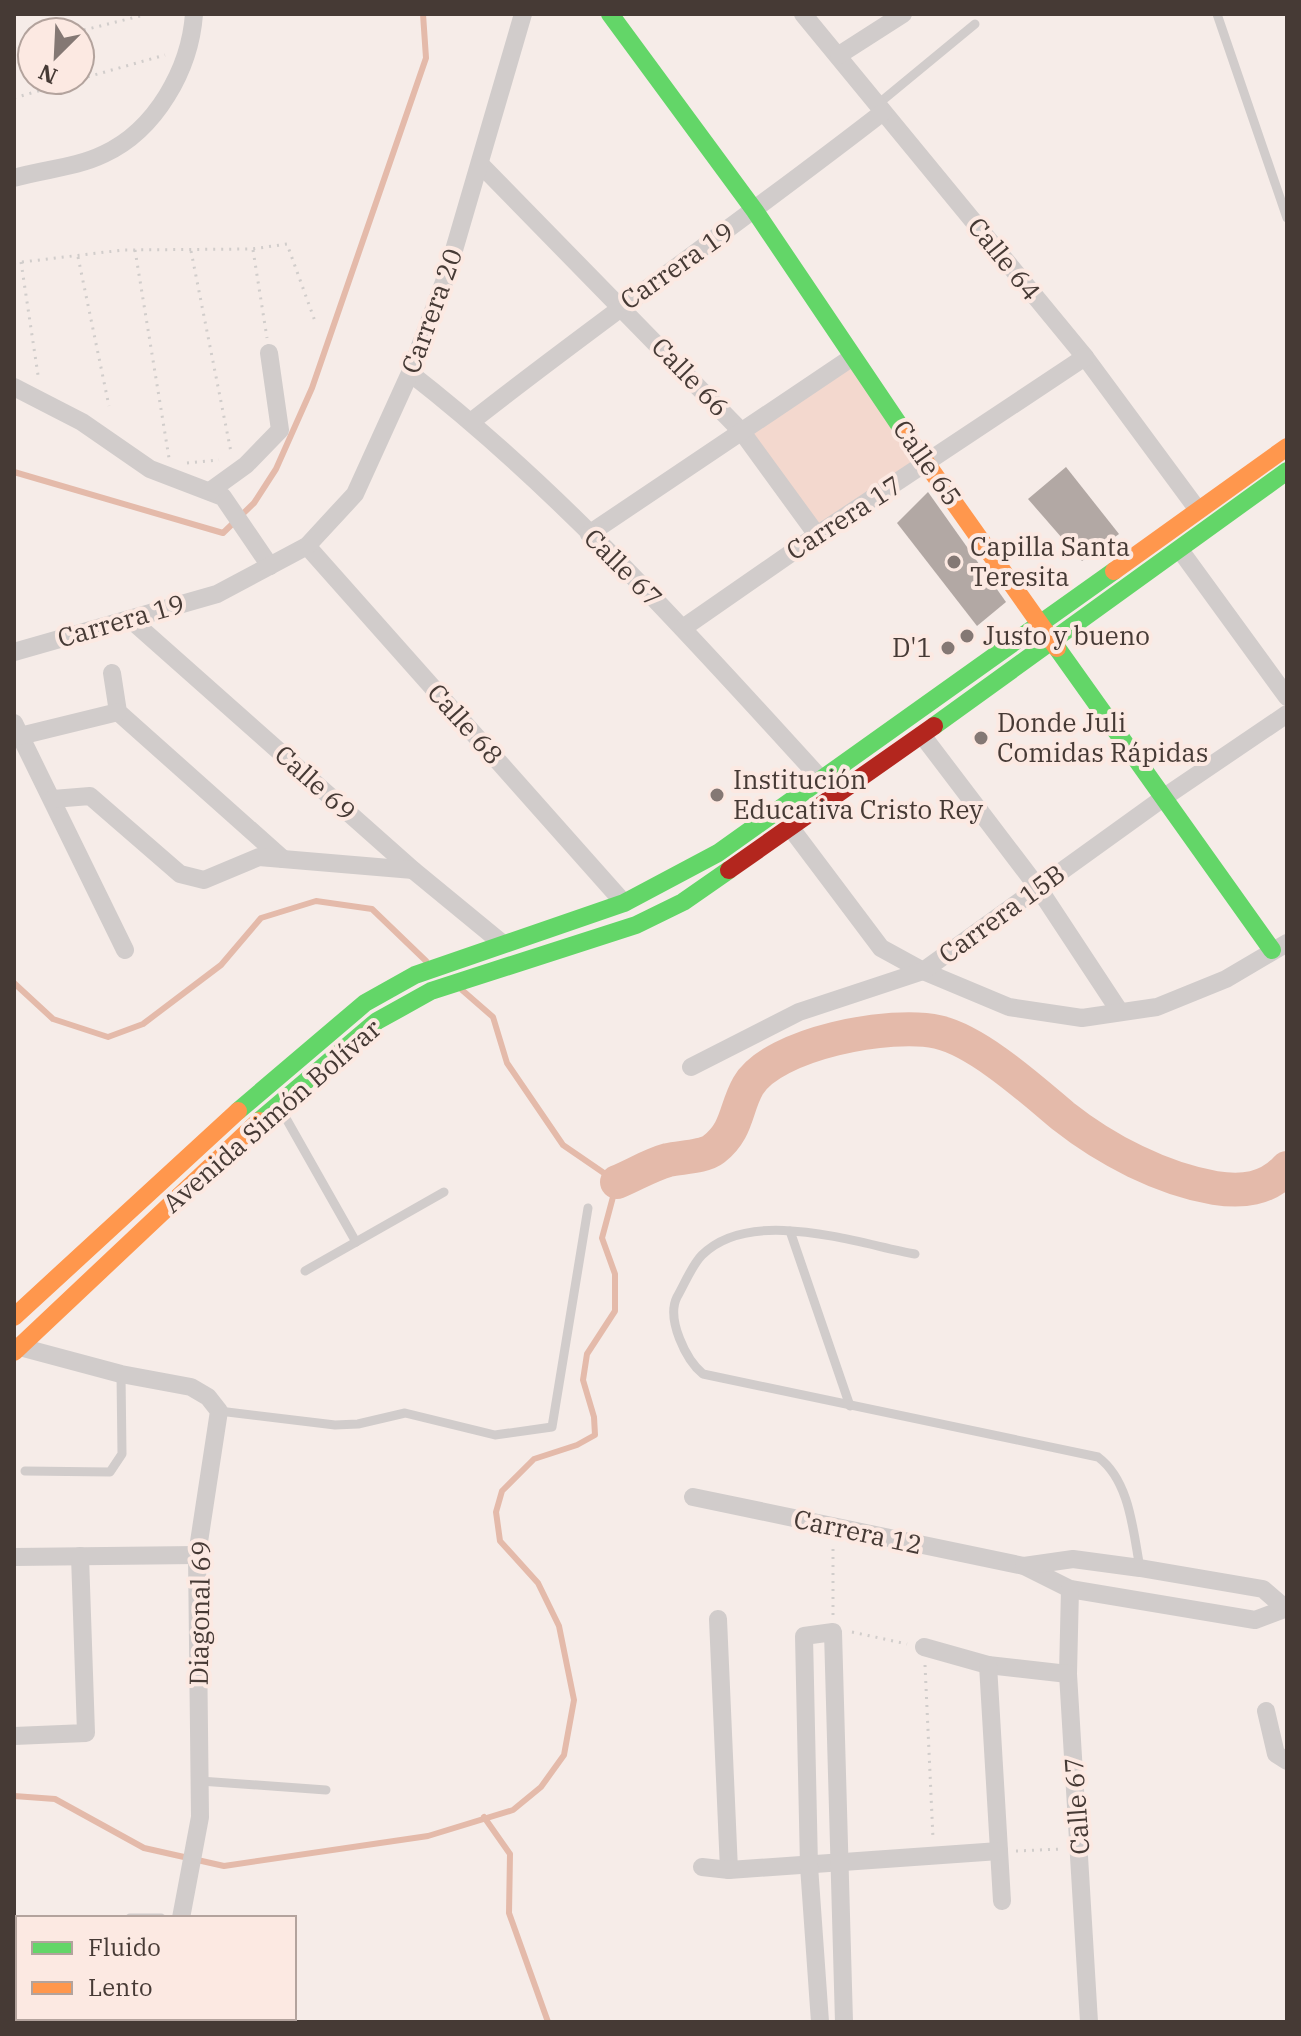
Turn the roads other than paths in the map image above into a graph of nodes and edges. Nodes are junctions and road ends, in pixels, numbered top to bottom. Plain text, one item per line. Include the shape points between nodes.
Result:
1 (523, 14) edge
2 (610, 14) edge
3 (803, 14) edge
4 (903, 14) edge
5 (1217, 14) edge
6 (975, 24) dead end
7 (192, 32) edge
8 (839, 55) junction
9 (880, 108) junction
10 (480, 164) junction
11 (14, 178) edge
12 (755, 211) junction
13 (1287, 218) edge
14 (621, 305) junction
15 (269, 353) road end
16 (1085, 357) junction
17 (851, 358) junction
18 (410, 373) junction
19 (14, 387) edge
20 (472, 421) junction
21 (742, 432) junction
22 (1287, 447) edge
23 (928, 463) junction
24 (1287, 471) edge
25 (210, 491) junction
26 (1198, 510) junction
27 (589, 534) junction
28 (817, 535) junction
29 (307, 546) junction
30 (1180, 550) junction
31 (266, 559) junction
32 (130, 619) junction
33 (1038, 625) junction
34 (683, 628) junction
35 (1051, 644) junction
36 (14, 652) edge
37 (112, 673) dead end
38 (1287, 697) edge
39 (118, 712) junction
40 (1287, 714) edge
41 (17, 730) edge
42 (922, 735) junction
43 (821, 779) junction
44 (1166, 796) junction
45 (53, 799) junction
46 (790, 827) junction
47 (283, 859) junction
48 (413, 870) junction
49 (1039, 889) junction
50 (624, 903) junction
51 (503, 944) junction
52 (1280, 946) edge
53 (125, 950) dead end
54 (923, 971) junction
55 (1120, 1012) junction
56 (691, 1067) dead end
57 (278, 1103) junction
58 (168, 1174) junction
59 (184, 1191) junction
60 (444, 1192) dead end
61 (588, 1208) dead end
62 (790, 1231) junction
63 (356, 1242) junction
64 (915, 1254) dead end
65 (305, 1271) dead end
66 (14, 1317) edge
67 (17, 1349) edge
68 (121, 1374) junction
69 (850, 1406) junction
70 (219, 1411) junction
71 (25, 1471) dead end
72 (693, 1497) dead end
73 (197, 1555) junction
74 (80, 1556) junction
75 (14, 1557) edge
76 (1024, 1566) junction
77 (1140, 1568) junction
78 (1070, 1589) junction
79 (1286, 1608) edge
80 (718, 1619) dead end
81 (924, 1647) road end
82 (988, 1665) junction
83 (1068, 1674) junction
84 (1266, 1711) dead end
85 (14, 1736) edge
86 (1287, 1761) edge
87 (200, 1781) junction
88 (326, 1790) dead end
89 (999, 1851) junction
90 (838, 1863) junction
91 (809, 1866) junction
92 (702, 1867) dead end
93 (729, 1870) junction
94 (1002, 1901) dead end
95 (182, 1912) edge
96 (820, 2022) edge
97 (844, 2022) edge
98 (1089, 2022) edge

1 - 10 street, Carrera 20
2 - 12 main road, Calle 65
3 - 8 street, Calle 64
4 - 8 street
5 - 13 lane
6 - 9 lane
7 - 11 street via 163,103 134,135 103,155
8 - 9 street, Calle 64
9 - 12 street, Carrera 19
9 - 16 street, Calle 64
10 - 14 street, Calle 66
10 - 18 street, Carrera 20
12 - 14 street, Carrera 19
12 - 17 main road, Calle 65
14 - 20 street, Carrera 19
14 - 21 street, Calle 66
15 - 25 street via 280,430 246,465
16 - 23 street, Carrera 17
16 - 26 street, Calle 64
17 - 21 street
17 - 23 main road, Calle 65
18 - 20 street, Calle 67
18 - 29 street, Carrera 20 via 355,494
19 - 25 street via 82,422 150,469
20 - 27 street, Calle 67
21 - 27 street
21 - 28 street, Calle 66
22 - 26 main road, Avenida Simón Bolívar
23 - 28 street, Carrera 17
23 - 33 main road, Calle 65
24 - 30 main road, Avenida Simón Bolívar
25 - 31 street via 233,508
26 - 33 main road, Avenida Simón Bolívar
27 - 34 street, Calle 67
28 - 34 street, Carrera 17
29 - 31 street, Carrera 20
29 - 50 street, Calle 68
30 - 35 main road, Avenida Simón Bolívar
30 - 38 street
31 - 32 street, Carrera 19 via 217,594
32 - 36 street, Carrera 19
32 - 48 street, Calle 69
33 - 35 main road, Calle 65
33 - 43 main road, Avenida Simón Bolívar
34 - 43 street, Calle 67
35 - 42 main road, Avenida Simón Bolívar
35 - 44 main road, Calle 65
37 - 39 street
39 - 41 street
39 - 47 street
40 - 44 street, Carrera 15B
41 - 45 street
42 - 46 main road, Avenida Simón Bolívar
42 - 49 street
43 - 50 main road, Avenida Simón Bolívar via 718,853
44 - 49 street, Carrera 15B
44 - 52 main road, Calle 65
45 - 47 street via 90,796 180,874 193,879 204,880 259,857
45 - 53 street
46 - 54 street via 881,948
46 - 57 main road, Avenida Simón Bolívar via 683,902 636,925 431,991 377,1021
47 - 48 street
48 - 51 street, Calle 69
49 - 54 street, Carrera 15B
49 - 55 street
50 - 51 main road, Avenida Simón Bolívar
51 - 58 main road, Avenida Simón Bolívar via 415,975 365,1003
52 - 55 street via 1187,997
54 - 55 street via 1009,1007 1082,1018
54 - 56 street, Carrera 15B via 799,1012
57 - 59 main road, Avenida Simón Bolívar
57 - 63 lane
58 - 59 main road
58 - 66 main road, Avenida Simón Bolívar
59 - 67 main road, Avenida Simón Bolívar
60 - 63 lane
61 - 70 lane via 552,1427 495,1435 405,1413 335,1425
62 - 64 lane
62 - 69 lane
62 - 69 lane via 744,1231 702,1255 675,1301 673,1314 681,1338 690,1363 703,1374
63 - 65 lane
67 - 68 street
68 - 70 street via 191,1387
68 - 71 lane via 122,1454 110,1472
69 - 77 lane via 1098,1457 1117,1474
70 - 73 street, Diagonal 69
72 - 76 street, Carrera 12
73 - 74 street
73 - 87 street, Diagonal 69
74 - 75 street
74 - 85 street via 86,1733
76 - 77 street, Carrera 12 via 1073,1559
76 - 78 street, Carrera 12
77 - 79 street, Carrera 12 via 1263,1589
78 - 79 street, Carrera 12 via 1255,1620
78 - 83 street, Calle 67
80 - 93 street
81 - 82 street
82 - 83 street
82 - 89 street
83 - 98 street, Calle 67
84 - 86 street via 1276,1754
87 - 88 lane
87 - 95 street, Diagonal 69 via 200,1817
89 - 90 street
89 - 94 street
90 - 91 street
90 - 91 street via 833,1632 804,1636
90 - 97 street
91 - 93 street
91 - 96 street
92 - 93 street

